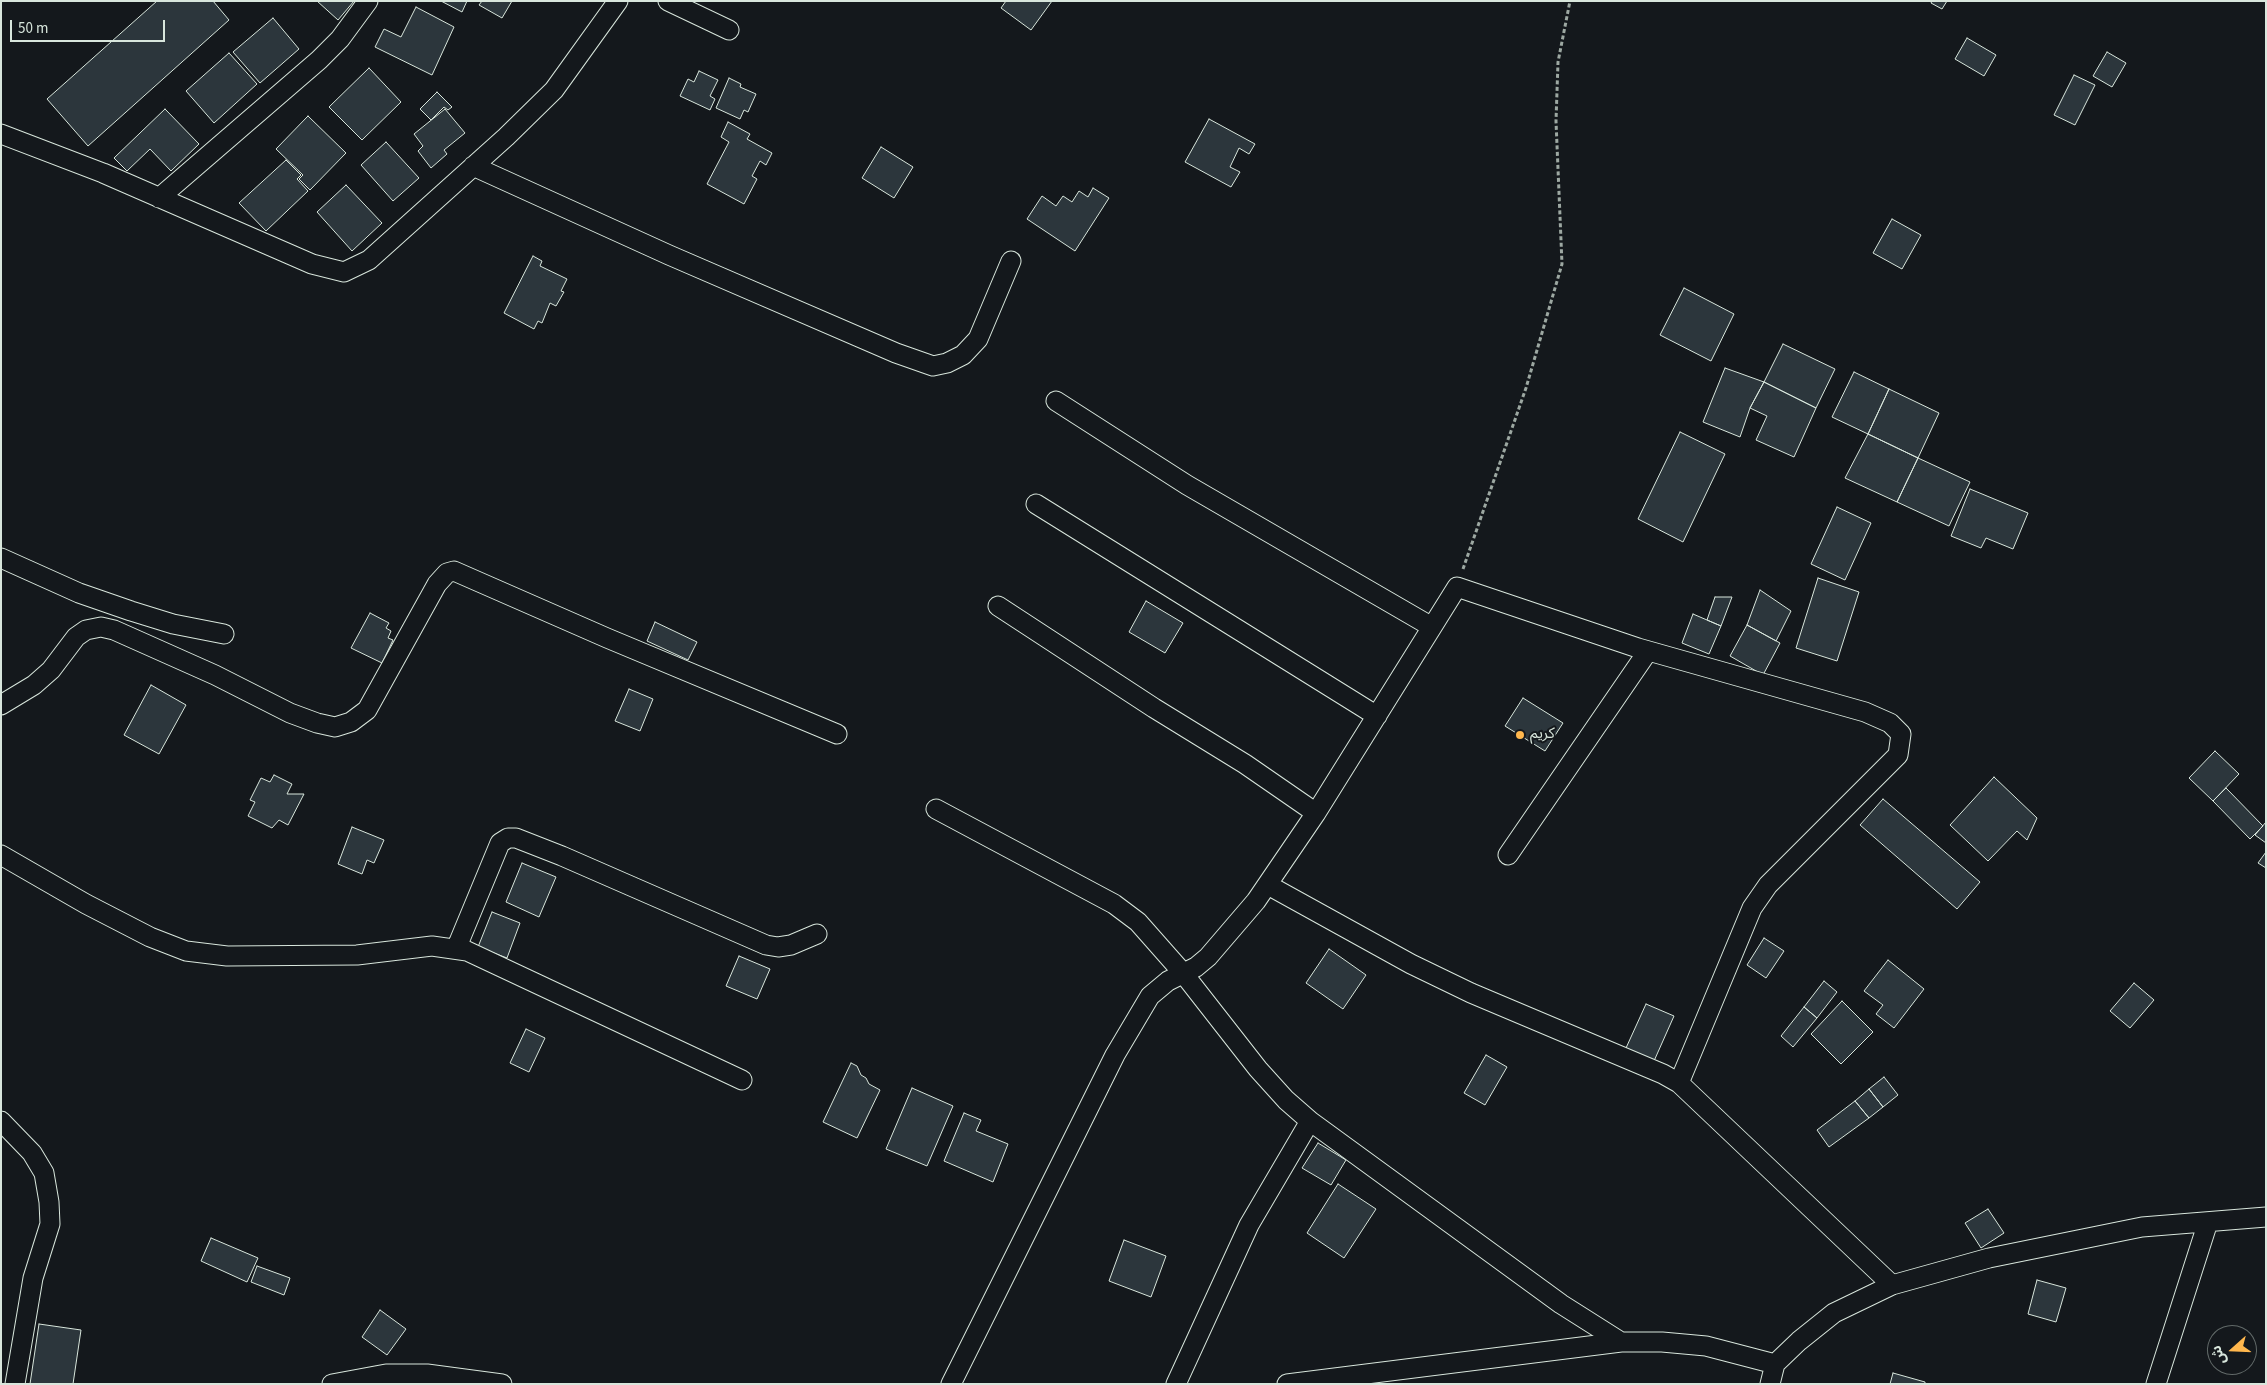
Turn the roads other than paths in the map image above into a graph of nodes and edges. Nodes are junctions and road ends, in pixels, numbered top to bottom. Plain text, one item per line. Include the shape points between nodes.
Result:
1 (368, 1) edge
2 (618, 1) edge
3 (668, 1) edge
4 (728, 30) dead end
5 (1, 134) edge
6 (474, 166) junction
7 (159, 198) junction
8 (1011, 260) dead end
9 (1056, 401) dead end
10 (1036, 504) dead end
11 (1, 558) edge
12 (998, 606) dead end
13 (1432, 627) junction
14 (224, 634) dead end
15 (1648, 651) junction
16 (1, 705) edge
17 (1376, 716) junction
18 (837, 734) dead end
19 (936, 809) dead end
20 (1316, 813) junction
21 (1, 855) edge
22 (1508, 855) dead end
23 (1268, 885) junction
24 (818, 934) dead end
25 (456, 949) junction
26 (1183, 973) junction
27 (742, 1080) dead end
28 (1679, 1083) junction
29 (1, 1121) edge
30 (1310, 1121) junction
31 (2266, 1217) edge
32 (2208, 1222) junction
33 (1892, 1285) junction
34 (1621, 1342) junction
35 (1774, 1364) junction
36 (15, 1384) edge
37 (332, 1384) edge
38 (502, 1384) edge
39 (951, 1384) edge
40 (1176, 1384) edge
41 (1287, 1384) edge
42 (1770, 1384) edge
43 (2156, 1384) edge

1 - 7 street via 319,60
2 - 6 street via 554,90
3 - 4 street
5 - 7 street
6 - 7 street via 369,260 344,272 312,264
6 - 8 street via 669,255 933,366 963,355 978,339
9 - 13 street via 1187,485
10 - 17 street
11 - 14 street via 79,593 130,611
12 - 20 street
13 - 15 street via 1457,587
13 - 17 street
15 - 22 street
15 - 28 street via 1865,712 1890,723 1900,734 1898,755 1768,885 1752,908
16 - 18 street via 34,685 51,670 76,637 101,626 215,675 290,713 335,727 351,722 367,710 437,584 454,570
17 - 20 street
19 - 26 street via 1114,904 1138,922
20 - 23 street
21 - 25 street via 86,904 150,937 186,951 227,956 280,956 357,955 432,946
23 - 26 street via 1208,957
23 - 28 street via 1428,972 1503,1008
24 - 25 street via 791,945 766,945 562,856 516,838 508,838 500,843
25 - 27 street via 467,951
26 - 30 street via 1258,1068
26 - 39 street via 1150,996 1115,1055
28 - 33 street
29 - 36 street via 32,1153 44,1173 50,1202 50,1224 34,1278
30 - 34 street via 1554,1299
30 - 40 street via 1249,1224
31 - 32 street
32 - 33 street via 2142,1227 1989,1258
32 - 43 street
33 - 35 street via 1834,1313
34 - 35 street via 1706,1346
34 - 41 street
35 - 42 street
37 - 38 street via 386,1374 427,1374

